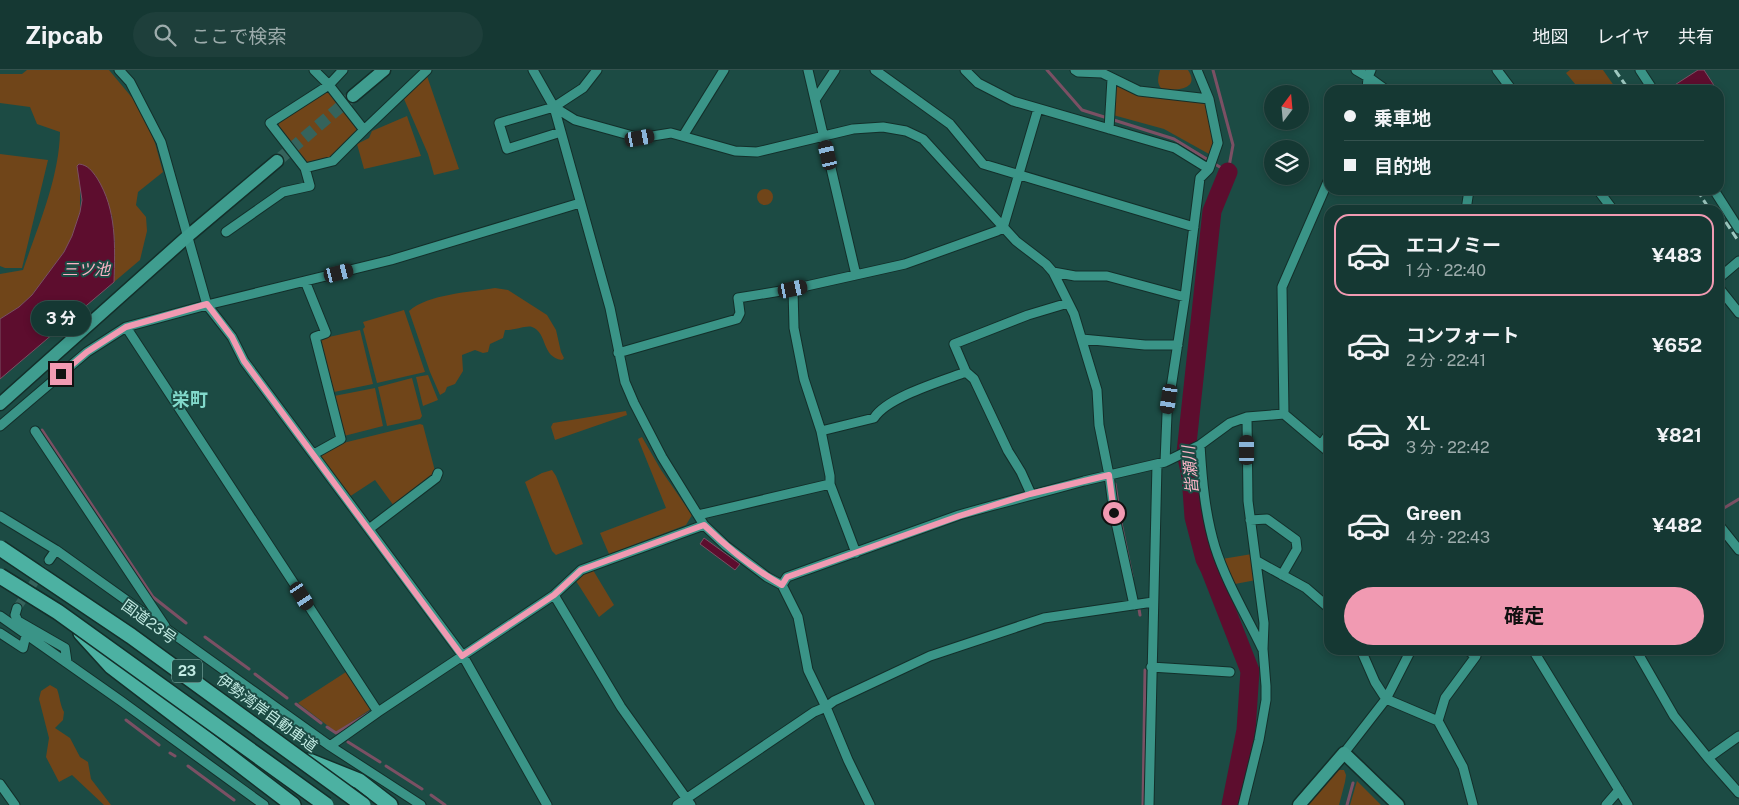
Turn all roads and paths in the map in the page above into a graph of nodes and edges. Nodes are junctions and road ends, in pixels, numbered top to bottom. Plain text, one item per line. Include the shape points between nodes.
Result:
1 (119, 70) edge
2 (314, 70) edge
3 (343, 70) edge
4 (384, 70) edge
5 (427, 70) edge
6 (533, 70) edge
7 (597, 70) edge
8 (724, 70) edge
9 (808, 70) edge
10 (835, 70) edge
11 (875, 70) edge
12 (965, 70) edge
13 (1075, 70) edge
14 (1197, 70) edge
15 (1356, 70) edge
16 (1497, 70) edge
17 (1640, 70) edge
18 (1102, 72) edge
19 (1370, 73) edge
20 (1112, 79) junction
21 (1381, 85) edge
22 (1508, 85) edge
23 (1650, 85) edge
24 (329, 86) junction
25 (353, 96) tunnel mouth
26 (1209, 99) junction
27 (815, 100) junction
28 (554, 107) junction
29 (1038, 109) junction
30 (1109, 127) junction
31 (364, 130) junction
32 (561, 132) junction
33 (824, 135) junction
34 (683, 136) junction
35 (277, 161) tunnel mouth
36 (305, 168) junction
37 (1209, 169) junction
38 (1019, 174) junction
39 (1324, 190) edge
40 (580, 203) junction
41 (1724, 206) edge
42 (1194, 226) junction
43 (1003, 228) junction
44 (1739, 229) edge
45 (226, 232) dead end
46 (188, 236) junction
47 (1739, 261) edge
48 (1053, 272) junction
49 (1724, 274) edge
50 (856, 275) junction
51 (305, 281) junction
52 (793, 289) junction
53 (1724, 294) edge
54 (1185, 297) junction
55 (1068, 303) junction
56 (207, 304) junction
57 (1739, 313) edge
58 (126, 327) junction
59 (1082, 339) junction
60 (1178, 345) junction
61 (618, 353) junction
62 (966, 372) junction
63 (0, 404) edge
64 (1284, 414) junction
65 (1247, 417) junction
66 (0, 426) edge
67 (35, 430) dead end
68 (820, 432) junction
69 (1324, 441) edge
70 (1200, 445) junction
71 (1321, 445) junction
72 (1324, 448) edge
73 (314, 454) junction
74 (1161, 463) junction
75 (438, 473) dead end
76 (1109, 475) junction
77 (830, 484) junction
78 (1030, 494) junction
79 (0, 516) edge
80 (698, 516) junction
81 (1250, 520) junction
82 (704, 525) junction
83 (369, 529) junction
84 (1724, 531) edge
85 (0, 544) edge
86 (0, 548) edge
87 (56, 550) junction
88 (1739, 550) edge
89 (856, 553) junction
90 (49, 560) tunnel mouth
91 (1257, 561) junction
92 (1282, 575) junction
93 (0, 576) edge
94 (0, 580) edge
95 (782, 585) junction
96 (554, 595) junction
97 (1153, 602) junction
98 (1324, 604) edge
99 (1134, 605) junction
100 (17, 608) dead end
101 (0, 616) edge
102 (167, 630) junction
103 (79, 631) junction
104 (0, 633) edge
105 (26, 635) junction
106 (1263, 649) junction
107 (1363, 655) edge
108 (1408, 655) edge
109 (1474, 655) edge
110 (1537, 655) edge
111 (1639, 655) edge
112 (462, 656) junction
113 (66, 662) junction
114 (1152, 667) junction
115 (1230, 672) dead end
116 (1386, 699) junction
117 (826, 707) junction
118 (378, 712) junction
119 (1438, 721) junction
120 (1739, 736) edge
121 (330, 746) junction
122 (1344, 753) junction
123 (1708, 758) junction
124 (309, 761) junction
125 (0, 784) edge
126 (1619, 790) junction
127 (1739, 793) edge
128 (689, 802) edge
129 (15, 805) edge
130 (264, 805) edge
131 (293, 805) edge
132 (320, 805) edge
133 (326, 805) edge
134 (363, 805) edge
135 (369, 805) edge
136 (390, 805) edge
137 (421, 805) edge
138 (547, 805) edge
139 (677, 805) edge
140 (870, 805) edge
141 (1149, 805) edge
142 (1243, 805) edge
143 (1299, 805) edge
144 (1398, 805) edge
145 (1473, 805) edge
146 (1606, 805) edge
147 (1628, 805) edge

1 - 46 street via 130,82 161,142
2 - 24 street
3 - 24 street
4 - 25 street
5 - 31 street
6 - 28 street
7 - 28 street via 583,88
8 - 34 street
9 - 27 street
10 - 27 street
11 - 38 street via 950,124 983,164
12 - 29 street via 978,83 1013,101
13 - 18 street
14 - 26 street
15 - 19 street
16 - 22 street
17 - 23 street
18 - 20 street
19 - 21 street
20 - 26 street via 1139,91
20 - 30 street
24 - 31 street
24 - 36 street via 270,123
26 - 37 street via 1218,143
27 - 33 street
28 - 32 street
28 - 32 street via 499,123 507,149
28 - 34 street via 575,120 640,138 672,133
29 - 30 street
29 - 38 street
30 - 37 street via 1174,148
31 - 36 street via 333,161
32 - 40 street
33 - 34 street via 757,152 735,151
33 - 43 street via 883,127 923,138
33 - 50 street
35 - 46 street
36 - 45 street via 310,186 283,192
37 - 42 street via 1200,178
38 - 42 street
38 - 43 street
39 - 64 street via 1282,287
40 - 51 street via 391,260
40 - 61 street via 610,308
41 - 44 street
42 - 54 street
43 - 48 street
43 - 50 street via 905,264
46 - 56 street
46 - 63 street
47 - 49 street
48 - 54 street via 1106,276
48 - 55 street
50 - 52 street
51 - 56 street
51 - 73 street via 326,333 315,337 341,438
52 - 61 street via 738,298 740,313 737,319
52 - 68 street via 794,328 804,379
53 - 57 street
54 - 60 street
55 - 59 street
55 - 62 street via 954,344
56 - 58 street
56 - 73 street via 232,337 244,361
58 - 66 street via 87,352
58 - 118 street
59 - 60 street
59 - 76 street via 1097,390 1099,425
60 - 74 street
61 - 80 street via 634,403
62 - 68 street via 904,396 878,410 874,418
62 - 78 street via 974,379
64 - 65 street
64 - 71 street
65 - 70 street via 1230,424
65 - 81 street
67 - 102 street
68 - 77 street
69 - 71 street
70 - 74 street
70 - 106 street via 1206,505 1216,548
71 - 72 street
73 - 83 street
74 - 76 street
74 - 97 street
75 - 83 street via 436,478
76 - 78 street
76 - 99 street
77 - 80 street
77 - 89 street
78 - 89 street
79 - 87 street
80 - 82 street
81 - 91 street
81 - 92 street via 1267,519 1296,540 1297,548
82 - 95 street via 726,546
82 - 96 street via 581,570
83 - 112 street
84 - 88 street
85 - 124 highway, 国道23号 / 23 via 127,627
86 - 134 highway, 伊勢湾岸自動車道, bridge via 131,636
87 - 90 street
87 - 102 street
89 - 95 street via 787,577
91 - 92 street
91 - 106 street via 1264,623
92 - 98 street via 1306,588
93 - 133 highway, bridge via 58,612
94 - 103 highway, 23
95 - 117 street via 798,617 808,670
96 - 112 street
96 - 128 street via 621,707
97 - 99 street
97 - 114 street
99 - 117 street via 1044,618 930,656
100 - 113 street via 15,615 18,621 65,648
101 - 105 street
102 - 121 street
103 - 131 highway, 23 via 112,666
103 - 132 highway, 23
104 - 105 street via 23,648
105 - 113 street
106 - 142 street via 1266,700
107 - 116 street
108 - 116 street
109 - 119 street via 1445,698
110 - 126 street
111 - 123 street via 1674,716
112 - 118 street
112 - 138 street
113 - 130 street
114 - 115 street
114 - 141 street
116 - 119 street
116 - 122 street
117 - 128 street via 814,712
117 - 140 street
118 - 121 street
119 - 145 street via 1463,767
120 - 123 street
121 - 137 street
122 - 143 street
122 - 144 street
123 - 127 street
124 - 135 highway, 国道23号 / 23
124 - 136 highway, 23 via 358,781
125 - 129 street
126 - 146 street
126 - 147 street
128 - 139 street

